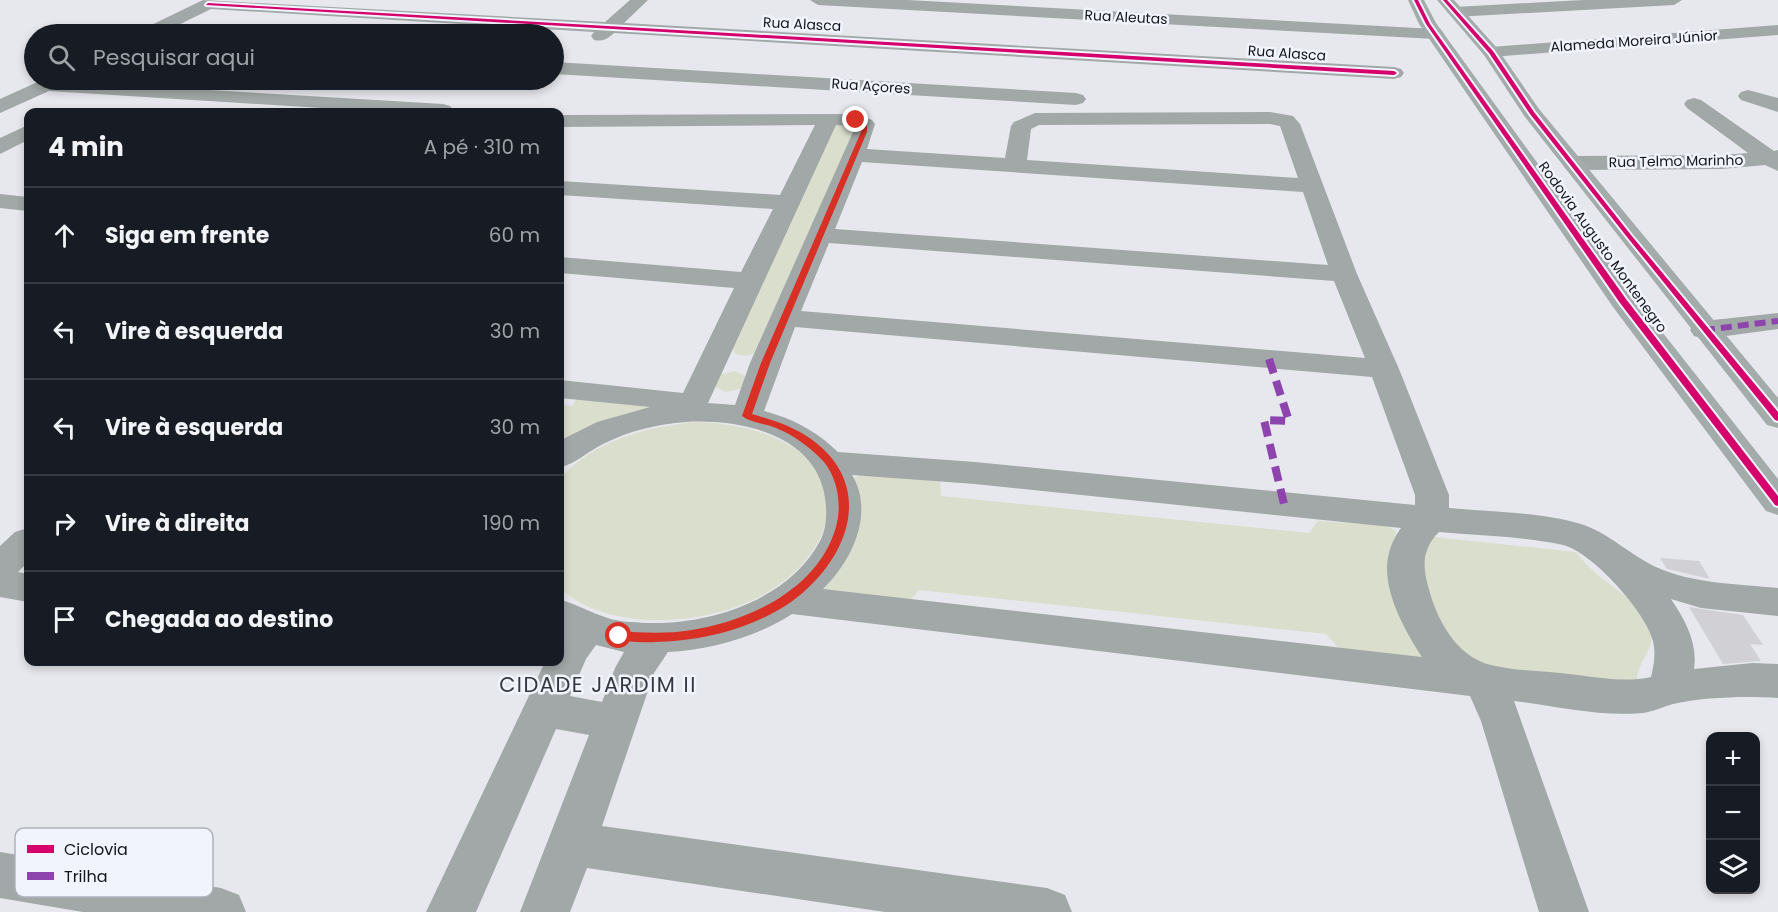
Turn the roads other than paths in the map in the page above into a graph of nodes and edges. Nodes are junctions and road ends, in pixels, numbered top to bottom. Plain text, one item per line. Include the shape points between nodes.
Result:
1 (619, 0) edge
2 (640, 0) edge
3 (818, 0) edge
4 (1416, 0) edge
5 (1674, 0) edge
6 (212, 2) edge
7 (1450, 6) edge
8 (1008, 11) junction
9 (167, 24) edge
10 (540, 24) edge
11 (564, 26) edge
12 (585, 27) junction
13 (609, 28) junction
14 (1778, 30) edge
15 (1435, 34) junction
16 (569, 39) dead end
17 (1001, 48) junction
18 (1491, 52) junction
19 (564, 64) edge
20 (564, 68) edge
21 (1394, 73) dead end
22 (35, 90) edge
23 (163, 90) edge
24 (988, 93) junction
25 (1748, 96) dead end
26 (1694, 104) dead end
27 (1188, 106) dead end
28 (1778, 106) edge
29 (0, 107) edge
30 (415, 108) edge
31 (829, 119) junction
32 (564, 121) edge
33 (24, 133) edge
34 (0, 147) edge
35 (854, 155) junction
36 (1776, 160) edge
37 (1573, 163) junction
38 (1015, 166) junction
39 (1314, 186) junction
40 (564, 188) edge
41 (0, 201) edge
42 (24, 204) edge
43 (788, 204) junction
44 (820, 235) junction
45 (564, 265) edge
46 (1344, 274) junction
47 (750, 281) junction
48 (786, 318) junction
49 (1778, 321) edge
50 (1704, 330) junction
51 (716, 358) junction
52 (765, 363) junction
53 (1384, 369) junction
54 (564, 390) edge
55 (690, 407) junction
56 (747, 416) junction
57 (1778, 418) edge
58 (564, 455) edge
59 (829, 462) junction
60 (1778, 503) edge
61 (1432, 518) junction
62 (24, 545) edge
63 (1614, 561) junction
64 (0, 568) edge
65 (0, 583) edge
66 (24, 587) edge
67 (786, 599) junction
68 (1772, 609) edge
69 (568, 637) edge
70 (656, 638) junction
71 (558, 666) edge
72 (1485, 681) junction
73 (1778, 681) edge
74 (1668, 688) junction
75 (544, 709) junction
76 (616, 722) junction
77 (572, 844) junction
78 (0, 875) edge
79 (15, 878) edge
80 (132, 897) edge
81 (222, 912) edge
82 (451, 912) edge
83 (545, 912) edge
84 (1047, 912) edge
85 (1564, 912) edge

1 - 12 street
2 - 13 street
3 - 8 street, Rua Aleutas
4 - 15 main road, Rodovia Augusto Montenegro
5 - 7 street
6 - 9 street
6 - 10 street, Rua Alasca
7 - 18 main road, Rodovia Augusto Montenegro
8 - 15 street, Rua Aleutas
8 - 17 street
11 - 12 street, Rua Alasca
12 - 13 street, Rua Alasca
12 - 16 street
13 - 17 street, Rua Alasca
13 - 19 street
14 - 18 street, Alameda Moreira Júnior
15 - 60 main road, Rodovia Augusto Montenegro via 1623,301
17 - 21 street, Rua Alasca
17 - 24 street
18 - 37 main road, Rodovia Augusto Montenegro via 1532,113
20 - 24 street, Rua Açores
22 - 29 street
23 - 30 street
24 - 27 street, Rua Açores
25 - 28 street
26 - 36 street
31 - 32 street
31 - 35 street via 865,124
31 - 43 street
33 - 34 street
35 - 38 street
35 - 44 street
36 - 37 street, Rua Telmo Marinho
37 - 50 main road, Rodovia Augusto Montenegro
38 - 39 street
38 - 39 street via 1021,126 1035,118 1278,118 1288,122 1294,132
39 - 46 street
40 - 43 street
41 - 42 street
43 - 47 street
44 - 46 street
44 - 48 street
45 - 47 street
46 - 53 street
47 - 51 street
48 - 52 street
48 - 53 street
49 - 50 street
50 - 57 main road, Rodovia Augusto Montenegro
51 - 52 street
51 - 55 street
52 - 56 street
53 - 61 street via 1432,495
54 - 55 street
55 - 56 street
55 - 58 street via 601,432
56 - 59 street via 780,426 808,441
59 - 61 street
59 - 67 street via 842,487 845,515 837,544 817,573
61 - 63 street via 1571,534 1588,541
61 - 72 street via 1414,534 1406,552 1412,599 1442,653 1458,668
62 - 64 street
63 - 68 street via 1647,579
63 - 74 street via 1652,603 1665,624 1675,650
65 - 66 street
67 - 70 street via 726,627
67 - 72 street
69 - 70 street
70 - 76 street via 635,668
71 - 75 street
72 - 74 street via 1614,696 1644,697
72 - 85 street via 1502,721
73 - 74 street
75 - 76 street
75 - 82 street
76 - 77 street
77 - 83 street
77 - 84 street
78 - 79 street
80 - 81 street

